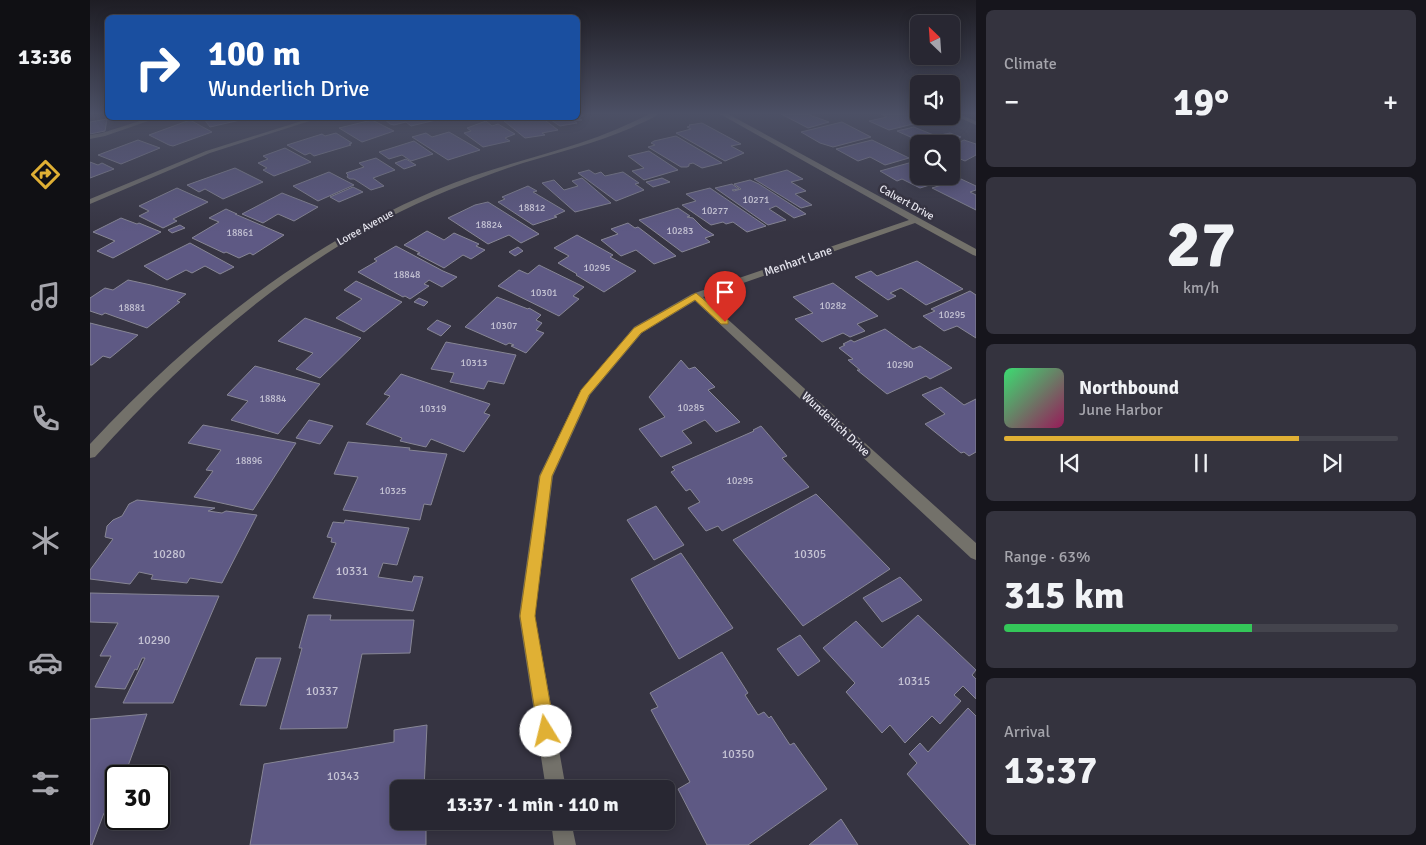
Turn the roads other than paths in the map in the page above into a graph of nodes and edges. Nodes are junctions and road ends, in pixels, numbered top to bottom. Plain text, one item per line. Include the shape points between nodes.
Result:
1 (205, 153) edge
2 (550, 153) edge
3 (795, 153) edge
4 (90, 202) edge
5 (916, 220) junction
6 (976, 253) edge
7 (696, 296) junction
8 (122, 419) junction
9 (90, 438) edge
10 (90, 453) edge
11 (976, 553) edge
12 (555, 780) edge
13 (562, 830) edge
14 (565, 845) edge

1 - 4 street
2 - 8 street, Loree Avenue via 439,191 350,234 228,318
3 - 5 street, Calvert Drive
5 - 6 street, Calvert Drive
5 - 7 street, Menhart Lane
7 - 11 street, Wunderlich Drive
7 - 12 street, Menhart Lane via 638,330 585,393 546,476 528,616
8 - 9 street, Loree Avenue
8 - 10 street, Loree Avenue
13 - 14 street

